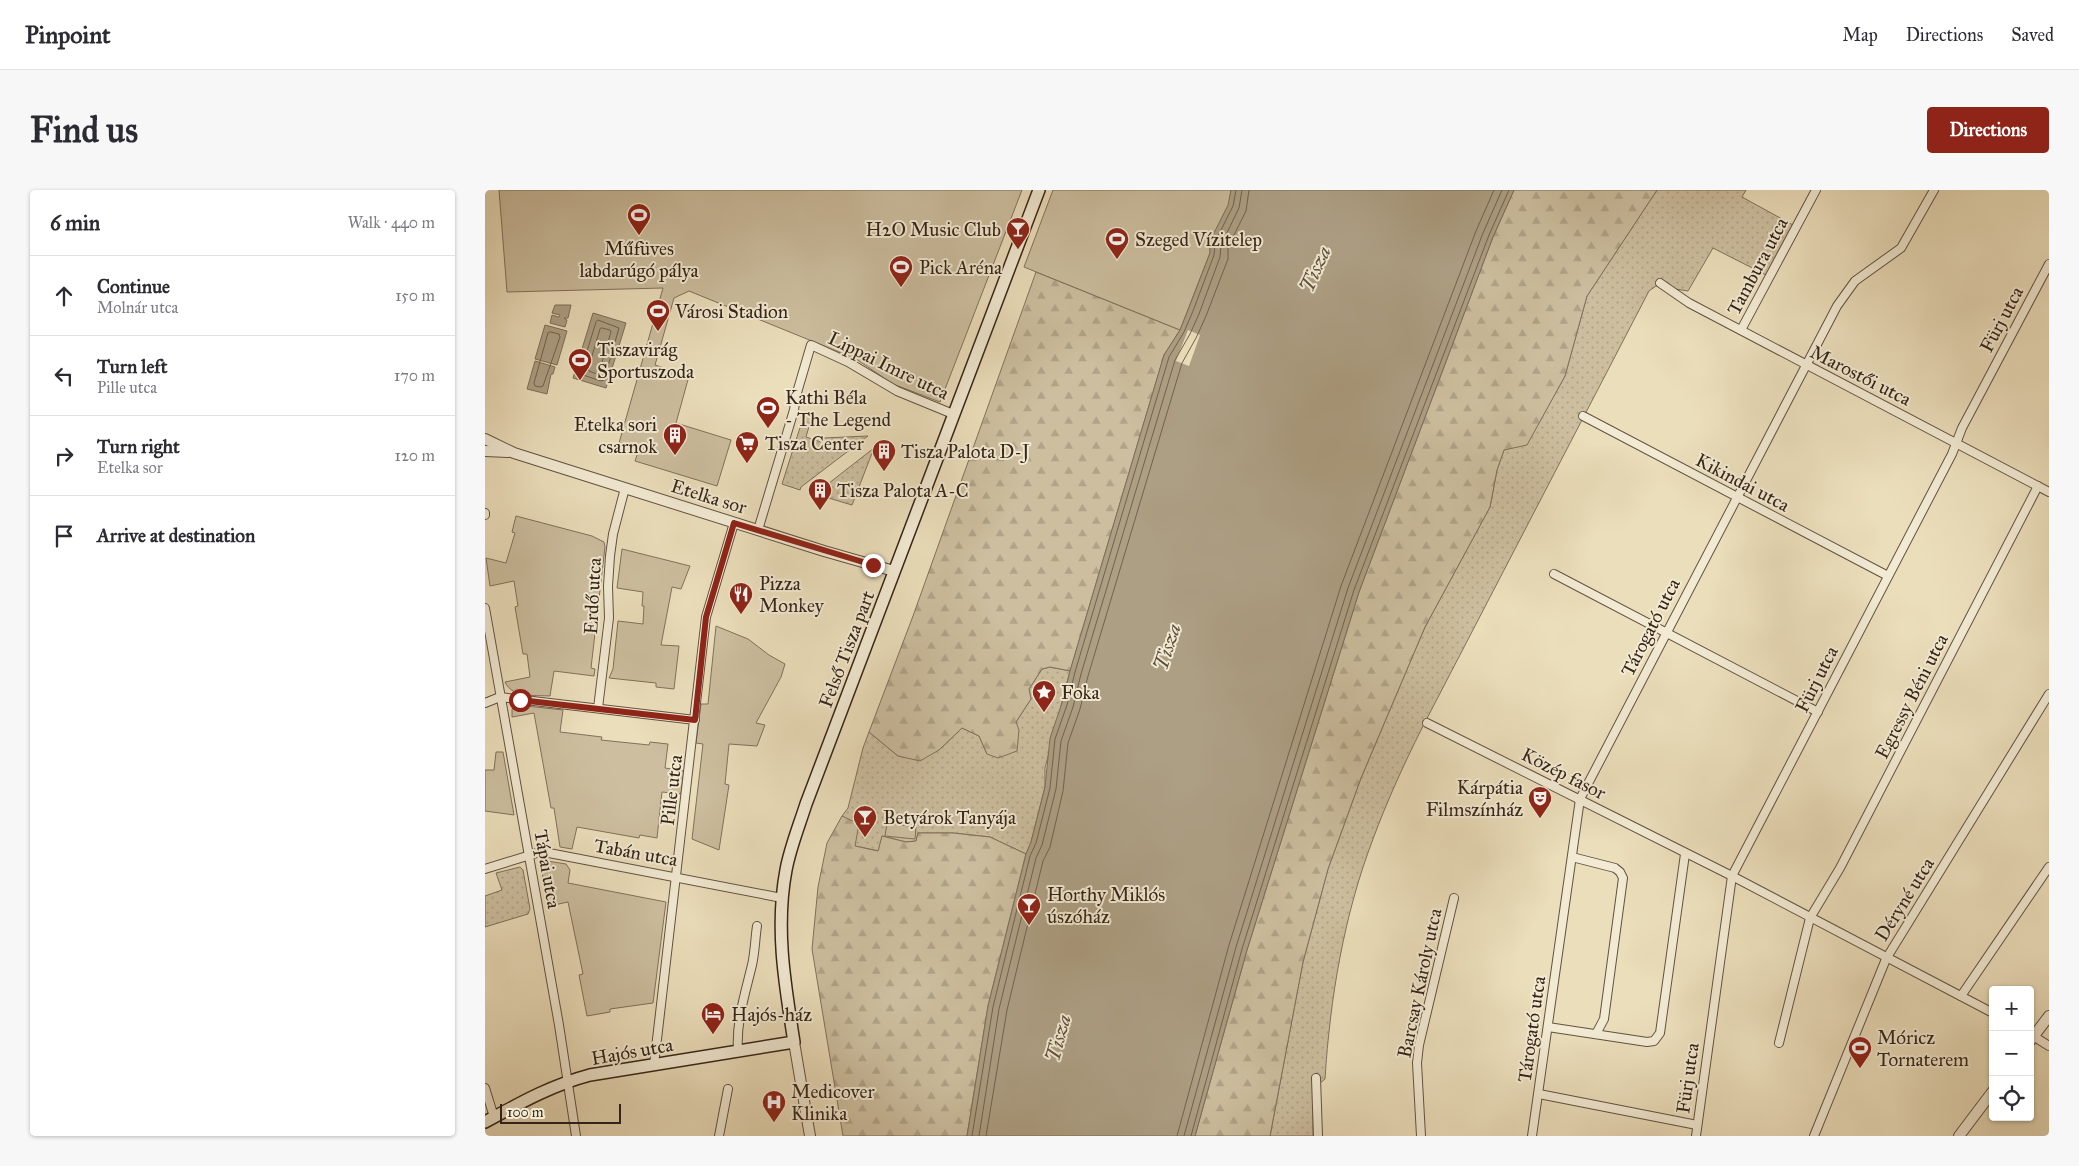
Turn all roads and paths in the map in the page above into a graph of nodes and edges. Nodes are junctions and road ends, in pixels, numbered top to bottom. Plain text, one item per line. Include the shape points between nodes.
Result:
1 (1039, 190) edge
2 (1816, 190) edge
3 (1933, 190) edge
4 (2049, 264) edge
5 (1660, 284) dead end
6 (1741, 330) junction
7 (1806, 365) junction
8 (953, 414) junction
9 (1583, 416) dead end
10 (485, 439) edge
11 (1957, 443) junction
12 (485, 451) edge
13 (514, 453) junction
14 (2038, 486) junction
15 (625, 488) junction
16 (2049, 492) edge
17 (1737, 497) junction
18 (734, 523) junction
19 (758, 530) junction
20 (894, 571) junction
21 (1554, 574) dead end
22 (1888, 576) junction
23 (485, 608) edge
24 (1666, 632) junction
25 (2049, 694) edge
26 (500, 697) junction
27 (485, 703) edge
28 (598, 708) junction
29 (1818, 712) junction
30 (695, 720) junction
31 (1427, 723) dead end
32 (1580, 799) junction
33 (1685, 854) junction
34 (529, 855) junction
35 (1572, 857) junction
36 (2049, 867) edge
37 (485, 869) edge
38 (677, 876) junction
39 (1732, 876) junction
40 (782, 898) junction
41 (1454, 898) dead end
42 (1810, 918) junction
43 (757, 926) dead end
44 (1886, 959) junction
45 (1961, 996) junction
46 (1989, 1011) edge
47 (2049, 1016) edge
48 (1548, 1027) junction
49 (1596, 1034) junction
50 (2034, 1035) edge
51 (2034, 1038) edge
52 (794, 1042) junction
53 (1779, 1043) dead end
54 (2049, 1046) edge
55 (738, 1051) junction
56 (653, 1065) junction
57 (1316, 1078) dead end
58 (567, 1081) junction
59 (485, 1088) edge
60 (728, 1090) dead end
61 (1539, 1094) junction
62 (1989, 1096) edge
63 (490, 1119) edge
64 (1697, 1125) junction
65 (576, 1136) edge
66 (719, 1136) edge
67 (810, 1136) edge
68 (1318, 1136) edge
69 (1421, 1136) edge
70 (1533, 1136) edge
71 (1696, 1136) edge
72 (1814, 1136) edge
73 (1959, 1136) edge

1 - 8 main road, Felső Tisza part
2 - 6 street, Tambura utca
3 - 7 street, Tárogató utca via 1901,248 1845,292
4 - 11 street, Fürj utca via 1966,420
5 - 6 street, Marostői utca
6 - 7 street, Marostői utca
7 - 11 street, Marostői utca
7 - 17 street, Tárogató utca
8 - 19 street, Lippai Imre utca via 897,391 849,362 811,345
8 - 20 main road, Felső Tisza part
9 - 17 street, Kikindai utca
10 - 13 street, Etelka sor
11 - 14 street, Marostői utca
11 - 22 street, Fürj utca
12 - 13 street, Etelka sor
13 - 15 street, Etelka sor
14 - 16 street, Marostői utca
14 - 42 street, Egressy Béni utca via 1832,882
15 - 18 street, Etelka sor
15 - 28 street, Erdő utca via 610,556 607,586 609,618
17 - 22 street, Kikindai utca
17 - 24 street, Tárogató utca
18 - 19 street, Etelka sor
18 - 30 street, Pille utca via 706,617
19 - 20 street, Etelka sor
20 - 40 main road, Felső Tisza part via 806,804 789,855
21 - 24 street
22 - 29 street, Fürj utca
23 - 26 street, Tápai utca
24 - 29 street
24 - 32 street, Tárogató utca
25 - 44 street, Déryné utca
26 - 27 street
26 - 28 street
26 - 34 street, Tápai utca
28 - 30 street
29 - 39 street, Fürj utca
30 - 38 street, Pille utca
31 - 32 street, Közép fasor
32 - 33 street, Közép fasor
32 - 35 street, Tárogató utca
33 - 39 street, Közép fasor
33 - 49 street via 1660,1033 1654,1041 1647,1042
34 - 37 street, Tabán utca
34 - 38 street, Tabán utca via 549,853
34 - 58 street, Tápai utca
35 - 48 street, Tárogató utca
35 - 49 street via 1615,868 1623,878 1604,1019
36 - 45 street
38 - 40 street, Tabán utca
38 - 56 street, Pille utca
39 - 42 street, Közép fasor
39 - 64 street, Fürj utca
40 - 52 main road, Felső Tisza part via 782,959
41 - 69 street, Barcsay Károly utca via 1419,1044
42 - 44 street, Közép fasor
42 - 53 street
43 - 55 street via 752,964 742,1001
44 - 45 street, Közép fasor
44 - 72 street, Déryné utca
45 - 46 street, Közép fasor
47 - 50 street
48 - 49 street
48 - 61 street, Tárogató utca
51 - 54 street
52 - 55 main road, Hajós utca
52 - 67 street, Felső Tisza part
55 - 56 main road, Hajós utca
56 - 58 main road, Hajós utca
57 - 68 street
58 - 63 main road, Hajós utca
58 - 65 street, Tápai utca
59 - 63 street
60 - 66 street
61 - 64 street
61 - 70 street, Tárogató utca
62 - 73 street
64 - 71 street, Fürj utca

